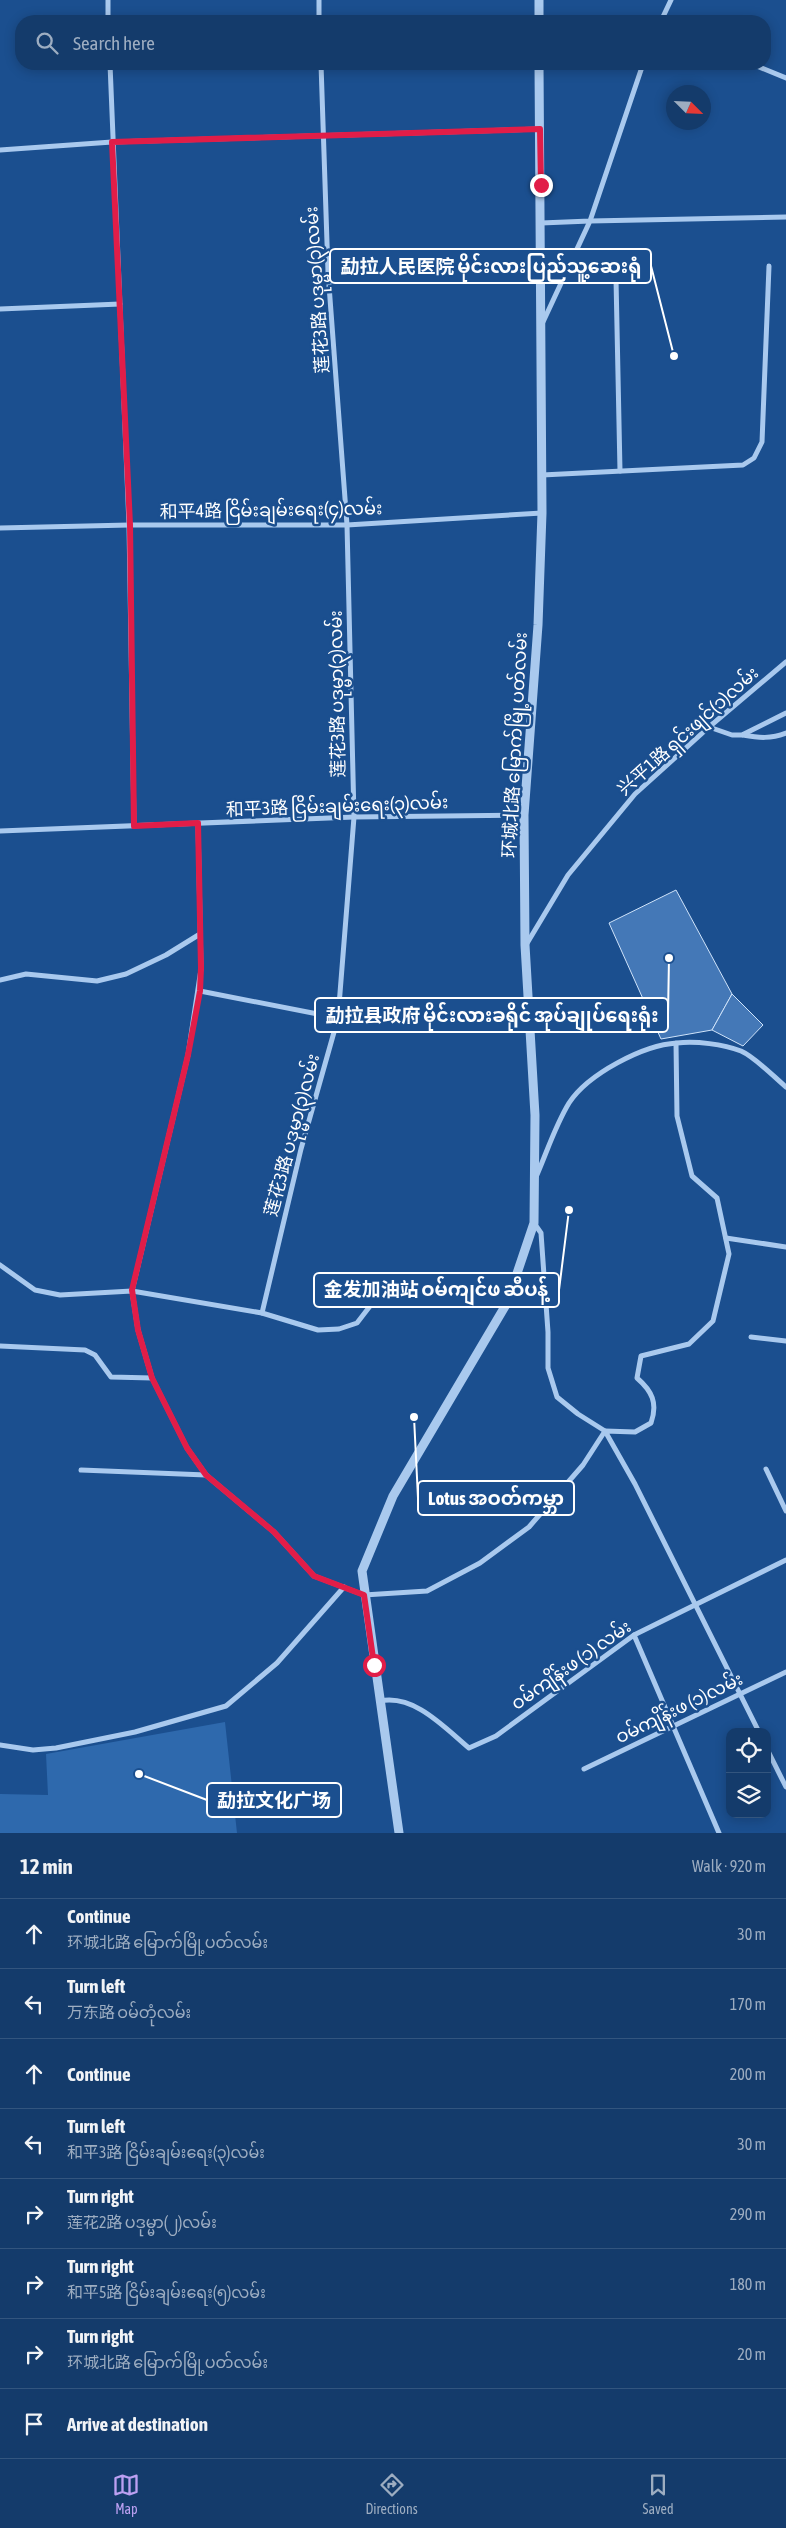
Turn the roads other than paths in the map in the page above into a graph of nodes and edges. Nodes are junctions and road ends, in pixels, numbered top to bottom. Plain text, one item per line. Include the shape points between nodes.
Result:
1 (108, 0) edge
2 (319, 0) edge
3 (539, 0) edge
4 (671, 0) edge
5 (108, 15) edge
6 (320, 15) edge
7 (539, 15) edge
8 (664, 15) edge
9 (110, 70) edge
10 (321, 70) edge
11 (539, 70) edge
12 (641, 70) edge
13 (767, 70) edge
14 (786, 78) edge
15 (540, 129) junction
16 (323, 136) junction
17 (112, 142) junction
18 (0, 150) edge
19 (786, 217) edge
20 (590, 221) junction
21 (541, 223) junction
22 (769, 266) dead end
23 (616, 279) dead end
24 (120, 304) junction
25 (0, 309) edge
26 (541, 326) junction
27 (620, 471) junction
28 (542, 475) junction
29 (542, 513) junction
30 (130, 525) junction
31 (347, 525) junction
32 (0, 528) edge
33 (786, 662) edge
34 (786, 713) edge
35 (709, 726) junction
36 (786, 733) edge
37 (742, 735) junction
38 (524, 815) junction
39 (354, 817) junction
40 (198, 823) junction
41 (134, 826) junction
42 (0, 831) edge
43 (200, 934) junction
44 (525, 945) junction
45 (0, 980) edge
46 (200, 991) junction
47 (338, 1018) junction
48 (676, 1042) junction
49 (786, 1087) edge
50 (534, 1182) junction
51 (534, 1222) junction
52 (726, 1238) junction
53 (786, 1246) edge
54 (0, 1265) edge
55 (132, 1290) junction
56 (377, 1297) dead end
57 (262, 1314) junction
58 (750, 1337) dead end
59 (786, 1341) edge
60 (0, 1346) edge
61 (152, 1378) junction
62 (605, 1431) junction
63 (766, 1469) dead end
64 (81, 1470) dead end
65 (206, 1475) junction
66 (786, 1511) edge
67 (786, 1560) edge
68 (344, 1587) junction
69 (364, 1595) junction
70 (696, 1605) junction
71 (634, 1635) junction
72 (786, 1672) edge
73 (740, 1694) junction
74 (379, 1702) junction
75 (674, 1726) junction
76 (757, 1728) edge
77 (0, 1745) edge
78 (771, 1757) edge
79 (584, 1769) dead end
80 (786, 1787) edge
81 (399, 1833) edge
82 (719, 1833) edge

1 - 5 street
2 - 6 street
3 - 7 street
4 - 8 street
9 - 17 street
10 - 16 street, 莲花3路 ပဒုမ္မာ(၃)လမ်း
11 - 15 street, 环城北路 မြောက်မြို့ပတ်လမ်း
12 - 20 street
13 - 14 street
15 - 16 street
15 - 21 street, 环城北路 မြောက်မြို့ပတ်လမ်း
16 - 17 street
16 - 31 street, 莲花3路 ပဒုမ္မာ(၃)လမ်း via 328,272
17 - 18 street
17 - 24 street
19 - 20 street
20 - 21 street
20 - 26 street
21 - 26 street, 环城北路 မြောက်မြို့ပတ်လမ်း
22 - 27 street via 762,442 754,458 743,465
23 - 27 street
24 - 25 street
24 - 30 street
26 - 28 street, 环城北路 မြောက်မြို့ပတ်လမ်း
27 - 28 street
28 - 29 street, 环城北路 မြောက်မြို့ပတ်လမ်း
29 - 31 street, 和平4路 ငြိမ်းချမ်းရေး(၄)လမ်း
29 - 38 street, 环城北路 မြောက်မြို့ပတ်လမ်း via 538,625
30 - 31 street, 和平4路 ငြိမ်းချမ်းရေး(၄)လမ်း
30 - 32 street, 和平4路 ငြိမ်းချမ်းရေး(၄)လမ်း
30 - 41 street
31 - 39 street, 莲花3路 ပဒုမ္မာ(၃)လမ်း
33 - 35 street, 兴平1路 ရှင်းဖျင်(၁)လမ်း
34 - 37 street
35 - 37 street via 732,735
35 - 44 street, 兴平1路 ရှင်းဖျင်(၁)လမ်း via 635,794 568,875
36 - 37 street via 774,738
38 - 39 street, 和平3路 ငြိမ်းချမ်းရေး(၃)လမ်း
38 - 44 street, 环城北路 မြောက်မြို့ပတ်လမ်း
39 - 40 street, 和平3路 ငြိမ်းချမ်းရေး(၃)လမ်း
39 - 47 street, 莲花3路 ပဒုမ္မာ(၃)လမ်း
40 - 41 street, 和平3路 ငြိမ်းချမ်းရေး(၃)လမ်း
40 - 43 street
41 - 42 street, 和平3路 ငြိမ်းချမ်းရေး(၃)လမ်း
43 - 45 street via 166,956 97,981 26,974
43 - 46 street
44 - 50 street, 环城北路 မြောက်မြို့ပတ်လမ်း via 535,1115
46 - 47 street
46 - 55 street
47 - 57 street, 莲花3路 ပဒုမ္မာ(၃)လမ်း via 301,1149
48 - 49 street via 742,1052
48 - 50 street via 626,1058 582,1089 570,1102 558,1124
48 - 52 street via 677,1116 692,1176 717,1198
50 - 51 street, 环城北路 မြောက်မြို့ပတ်လမ်း
51 - 62 street via 541,1233 548,1368 558,1397
51 - 69 street, 环城北路 မြောက်မြို့ပတ်လမ်း via 507,1303 394,1496 362,1571
52 - 53 street
52 - 62 street via 729,1254 713,1321 689,1344 640,1356 637,1378 649,1389 656,1408 651,1423 635,1432
54 - 55 street via 35,1290 43,1292 60,1295
55 - 57 street
55 - 61 street via 138,1330
56 - 57 street via 357,1323 339,1329 318,1330
58 - 59 street
60 - 61 street via 84,1350 95,1355 111,1377
61 - 65 street via 187,1448
62 - 69 street via 583,1465 529,1527 480,1562 427,1591
62 - 70 street
63 - 66 street
64 - 65 street
65 - 68 street via 274,1532 314,1576
67 - 70 street, ဝမ်ကျိန်းဖ (၁) လမ်း
68 - 69 street
68 - 77 street via 277,1663 226,1706 135,1732 56,1748 33,1750
69 - 74 street, 环城北路 မြောက်မြို့ပတ်လမ်း
70 - 71 street, ဝမ်ကျိန်းဖ (၁) လမ်း
70 - 73 street
71 - 74 street, ဝမ်ကျိန်းဖ (၁) လမ်း via 496,1736 468,1748 421,1709 394,1699
71 - 75 street
72 - 73 street, ဝမ်ကျိန်းဖ (၁)လမ်း
73 - 75 street, ဝမ်ကျိန်းဖ (၁)လမ်း
73 - 76 street
74 - 81 street, 环城北路 မြောက်မြို့ပတ်လမ်း
75 - 79 street, ဝမ်ကျိန်းဖ (၁)လမ်း
75 - 82 street
78 - 80 street

